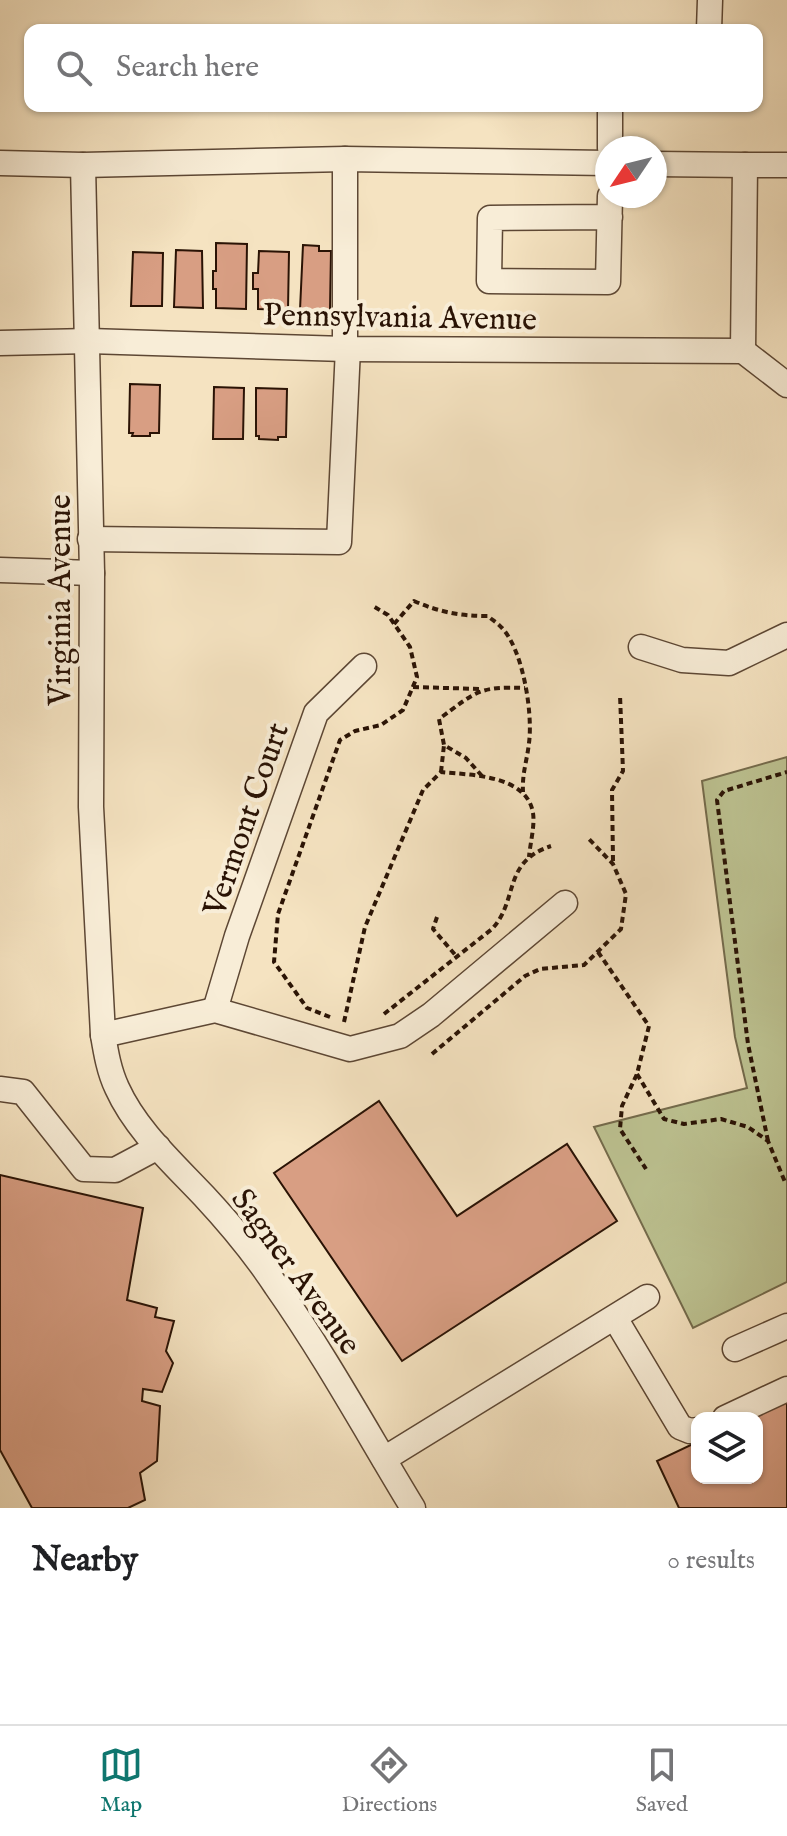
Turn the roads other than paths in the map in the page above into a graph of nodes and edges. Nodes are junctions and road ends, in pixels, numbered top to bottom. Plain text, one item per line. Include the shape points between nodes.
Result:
1 (710, 0) edge
2 (709, 24) edge
3 (610, 112) edge
4 (610, 136) edge
5 (345, 159) junction
6 (0, 163) edge
7 (595, 163) edge
8 (667, 164) edge
9 (83, 165) junction
10 (745, 165) junction
11 (787, 165) edge
12 (610, 207) edge
13 (89, 341) junction
14 (0, 343) edge
15 (346, 348) junction
16 (743, 351) junction
17 (787, 383) edge
18 (90, 539) junction
19 (0, 570) edge
20 (92, 573) junction
21 (787, 635) edge
22 (641, 647) dead end
23 (364, 666) dead end
24 (565, 903) dead end
25 (215, 1010) junction
26 (103, 1035) junction
27 (0, 1089) edge
28 (158, 1147) junction
29 (647, 1297) dead end
30 (615, 1318) junction
31 (787, 1326) edge
32 (735, 1349) dead end
33 (787, 1389) edge
34 (738, 1412) edge
35 (691, 1431) edge
36 (384, 1459) junction
37 (413, 1508) edge

1 - 2 street
3 - 4 street
5 - 7 street
5 - 9 street
5 - 15 street
6 - 9 street
8 - 10 street
9 - 13 street, Virginia Avenue
10 - 11 street
10 - 16 street
12 - 12 street via 490,218 489,281 608,282
13 - 14 street, Pennsylvania Avenue
13 - 15 street, Pennsylvania Avenue
13 - 18 street, Virginia Avenue
15 - 16 street, Pennsylvania Avenue
15 - 18 street via 339,542
16 - 17 street
18 - 20 street, Virginia Avenue
19 - 20 street
20 - 26 street, Virginia Avenue via 91,807
21 - 22 street via 729,663 682,660
23 - 25 street, Vermont Court via 316,713
24 - 25 street via 400,1036 350,1049
25 - 26 street
26 - 28 street, Sagner Avenue via 117,1089
27 - 28 street via 23,1092 84,1169 115,1170
28 - 36 street, Sagner Avenue via 276,1285
29 - 30 street
30 - 35 street via 680,1427
30 - 36 street
31 - 32 street
33 - 34 street
36 - 37 street, Sagner Avenue

